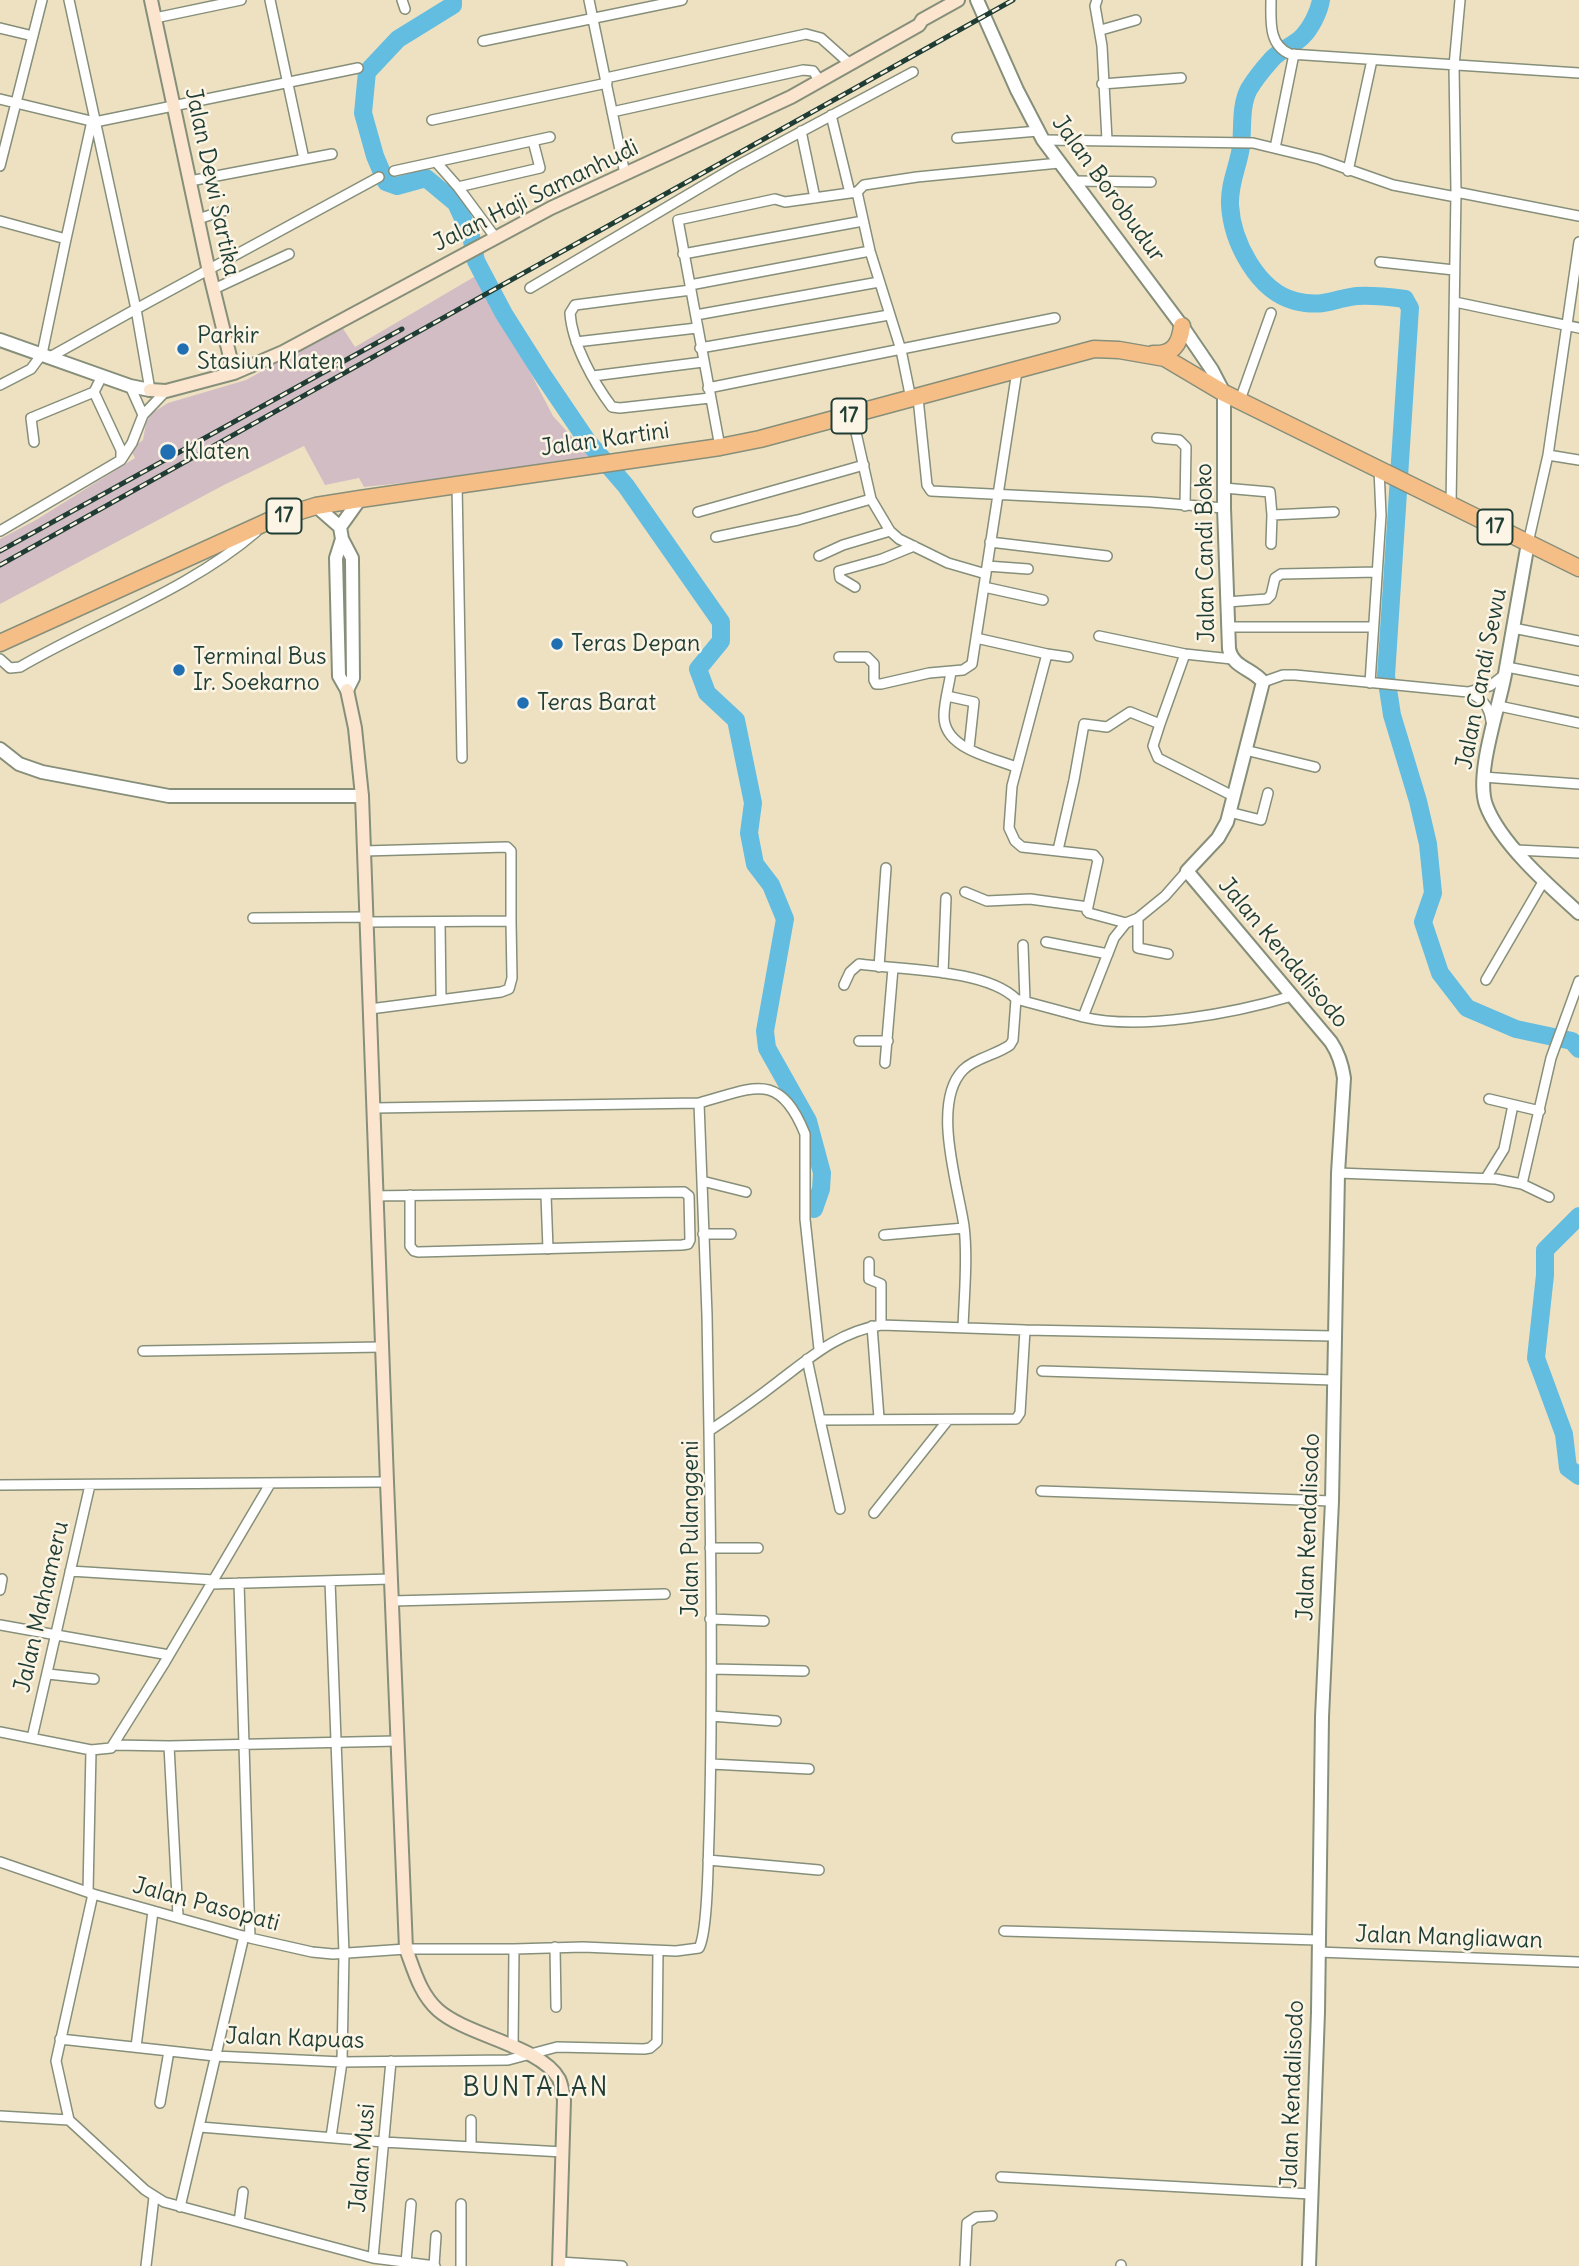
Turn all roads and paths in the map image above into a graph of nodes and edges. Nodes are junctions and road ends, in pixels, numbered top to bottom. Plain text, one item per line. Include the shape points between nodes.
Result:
1 (42, 0) edge
2 (69, 0) edge
3 (151, 0) edge
4 (270, 0) edge
5 (589, 0) edge
6 (682, 0) edge
7 (958, 0) edge
8 (968, 0) edge
9 (977, 0) edge
10 (1097, 0) edge
11 (1271, 0) edge
12 (1460, 0) edge
13 (235, 1) edge
14 (937, 15) junction
15 (155, 18) junction
16 (593, 18) junction
17 (1136, 20) dead end
18 (0, 28) edge
19 (1101, 30) junction
20 (33, 36) junction
21 (483, 41) dead end
22 (1286, 52) junction
23 (1372, 60) junction
24 (850, 64) junction
25 (1454, 66) junction
26 (358, 68) dead end
27 (913, 72) dead end
28 (1579, 73) edge
29 (1181, 78) dead end
30 (607, 81) junction
31 (820, 81) junction
32 (287, 82) junction
33 (1102, 84) junction
34 (0, 99) edge
35 (16, 103) junction
36 (173, 107) junction
37 (612, 111) junction
38 (831, 115) junction
39 (432, 120) dead end
40 (93, 121) junction
41 (801, 131) junction
42 (1041, 135) junction
43 (550, 137) dead end
44 (957, 138) dead end
45 (1107, 140) junction
46 (533, 141) junction
47 (1275, 148) junction
48 (332, 154) dead end
49 (304, 159) junction
50 (436, 162) junction
51 (1059, 163) junction
52 (0, 166) edge
53 (1348, 170) junction
54 (394, 171) dead end
55 (625, 174) junction
56 (379, 177) dead end
57 (190, 181) junction
58 (1073, 181) junction
59 (1151, 182) dead end
60 (458, 187) junction
61 (853, 192) junction
62 (1456, 195) junction
63 (815, 198) junction
64 (674, 203) junction
65 (226, 210) dead end
66 (1579, 216) edge
67 (198, 219) junction
68 (678, 220) junction
69 (0, 221) edge
70 (863, 221) junction
71 (495, 237) junction
72 (66, 239) junction
73 (1579, 242) edge
74 (870, 251) junction
75 (289, 254) dead end
76 (683, 254) junction
77 (1380, 262) dead end
78 (208, 268) junction
79 (1454, 270) junction
80 (879, 282) junction
81 (530, 288) dead end
82 (690, 288) junction
83 (214, 289) junction
84 (1455, 302) junction
85 (136, 309) junction
86 (1271, 313) dead end
87 (696, 315) junction
88 (889, 315) junction
89 (1055, 318) dead end
90 (1182, 326) junction
91 (1568, 326) junction
92 (697, 328) junction
93 (1579, 328) edge
94 (0, 340) edge
95 (576, 342) junction
96 (700, 348) junction
97 (901, 350) junction
98 (1144, 353) junction
99 (46, 355) junction
100 (703, 362) junction
101 (1017, 371) junction
102 (234, 373) junction
103 (102, 376) junction
104 (593, 376) junction
105 (0, 385) edge
106 (130, 386) junction
107 (150, 390) junction
108 (166, 391) junction
109 (94, 392) junction
110 (709, 393) junction
111 (1224, 393) junction
112 (914, 398) junction
113 (1240, 400) junction
114 (143, 415) junction
115 (852, 415) junction
116 (1157, 438) dead end
117 (34, 442) dead end
118 (720, 447) junction
119 (1548, 455) junction
120 (121, 460) junction
121 (1579, 460) edge
122 (864, 465) junction
123 (1386, 472) junction
124 (457, 484) junction
125 (1224, 488) junction
126 (997, 495) junction
127 (360, 499) junction
128 (870, 499) junction
129 (1451, 505) junction
130 (316, 506) junction
131 (1185, 506) junction
132 (1224, 509) junction
133 (698, 512) dead end
134 (1334, 512) dead end
135 (1272, 516) junction
136 (271, 520) junction
137 (0, 531) edge
138 (890, 531) junction
139 (341, 533) junction
140 (716, 537) dead end
141 (990, 542) junction
142 (1528, 543) junction
143 (1271, 544) dead end
144 (914, 546) junction
145 (1107, 555) dead end
146 (819, 556) dead end
147 (336, 558) junction
148 (352, 558) junction
149 (1579, 568) edge
150 (1028, 569) dead end
151 (987, 570) junction
152 (1377, 572) junction
153 (855, 587) dead end
154 (984, 587) junction
155 (1043, 600) dead end
156 (1227, 602) junction
157 (1229, 627) junction
158 (1373, 627) junction
159 (1513, 628) junction
160 (1099, 636) dead end
161 (976, 638) junction
162 (1579, 641) edge
163 (0, 643) edge
164 (1047, 654) junction
165 (1185, 654) junction
166 (839, 657) dead end
167 (1068, 657) dead end
168 (0, 659) edge
169 (1232, 660) junction
170 (1506, 670) junction
171 (951, 672) junction
172 (1579, 681) edge
173 (1263, 682) junction
174 (1374, 684) junction
175 (347, 690) junction
176 (1468, 692) junction
177 (947, 696) junction
178 (1499, 706) junction
179 (1579, 723) edge
180 (1160, 724) junction
181 (1492, 734) junction
182 (969, 748) junction
183 (0, 749) edge
184 (1245, 750) junction
185 (462, 758) dead end
186 (1016, 767) junction
187 (1315, 767) dead end
188 (1483, 776) junction
189 (1579, 784) edge
190 (1268, 793) dead end
191 (362, 796) junction
192 (1233, 796) junction
193 (1229, 812) junction
194 (1058, 850) junction
195 (1516, 850) junction
196 (365, 851) junction
197 (1579, 853) edge
198 (886, 868) dead end
199 (1187, 871) junction
200 (1543, 882) junction
201 (965, 892) dead end
202 (946, 898) dead end
203 (1088, 907) junction
204 (1579, 913) edge
205 (253, 918) dead end
206 (1138, 918) junction
207 (367, 919) junction
208 (511, 921) junction
209 (440, 922) junction
210 (1126, 923) junction
211 (1046, 942) dead end
212 (1023, 946) dead end
213 (1108, 954) junction
214 (1168, 954) dead end
215 (879, 967) junction
216 (893, 968) junction
217 (943, 973) junction
218 (1486, 980) dead end
219 (1579, 981) edge
220 (844, 985) dead end
221 (1292, 996) junction
222 (441, 1000) junction
223 (1020, 1000) junction
224 (370, 1009) junction
225 (1083, 1017) junction
226 (859, 1041) dead end
227 (888, 1041) junction
228 (886, 1063) dead end
229 (1489, 1099) dead end
230 (699, 1103) junction
231 (1513, 1105) junction
232 (374, 1108) junction
233 (1540, 1111) junction
234 (1338, 1173) junction
235 (1486, 1178) junction
236 (702, 1181) junction
237 (1522, 1184) junction
238 (746, 1192) dead end
239 (410, 1195) junction
240 (545, 1195) junction
241 (377, 1196) junction
242 (1549, 1197) dead end
243 (964, 1228) junction
244 (704, 1234) junction
245 (731, 1234) dead end
246 (884, 1235) dead end
247 (548, 1249) junction
248 (869, 1262) dead end
249 (877, 1325) junction
250 (963, 1328) junction
251 (1024, 1330) junction
252 (1334, 1336) junction
253 (382, 1347) junction
254 (143, 1351) dead end
255 (812, 1355) junction
256 (1042, 1371) dead end
257 (1333, 1380) junction
258 (879, 1418) junction
259 (824, 1419) junction
260 (948, 1420) junction
261 (709, 1431) junction
262 (387, 1482) junction
263 (270, 1484) junction
264 (0, 1485) edge
265 (90, 1485) junction
266 (1041, 1491) dead end
267 (1332, 1501) junction
268 (840, 1509) dead end
269 (874, 1513) dead end
270 (710, 1548) junction
271 (758, 1548) dead end
272 (71, 1571) junction
273 (2, 1578) dead end
274 (391, 1579) junction
275 (330, 1581) junction
276 (212, 1582) junction
277 (239, 1583) junction
278 (0, 1590) edge
279 (666, 1594) dead end
280 (392, 1601) junction
281 (710, 1619) junction
282 (764, 1622) dead end
283 (0, 1625) edge
284 (57, 1635) junction
285 (169, 1656) junction
286 (712, 1668) junction
287 (804, 1671) dead end
288 (48, 1674) junction
289 (94, 1679) dead end
290 (711, 1716) junction
291 (776, 1721) dead end
292 (0, 1732) edge
293 (32, 1738) junction
294 (335, 1741) junction
295 (397, 1741) junction
296 (114, 1745) junction
297 (169, 1746) junction
298 (244, 1746) junction
299 (92, 1750) junction
300 (711, 1764) junction
301 (809, 1769) dead end
302 (708, 1860) junction
303 (0, 1862) edge
304 (819, 1870) dead end
305 (90, 1893) junction
306 (153, 1911) junction
307 (178, 1916) junction
308 (1004, 1931) dead end
309 (247, 1937) junction
310 (555, 1947) junction
311 (407, 1949) junction
312 (514, 1949) junction
313 (658, 1951) junction
314 (344, 1953) junction
315 (1318, 1954) junction
316 (1579, 1962) edge
317 (555, 2007) dead end
318 (61, 2039) junction
319 (136, 2047) junction
320 (513, 2048) junction
321 (169, 2051) junction
322 (528, 2055) junction
323 (215, 2056) junction
324 (391, 2061) junction
325 (342, 2062) junction
326 (160, 2103) dead end
327 (0, 2116) edge
328 (69, 2120) junction
329 (471, 2120) dead end
330 (200, 2127) junction
331 (331, 2137) junction
332 (383, 2142) junction
333 (471, 2147) junction
334 (564, 2152) junction
335 (1001, 2177) dead end
336 (243, 2192) dead end
337 (1311, 2194) junction
338 (154, 2197) junction
339 (411, 2204) dead end
340 (461, 2204) dead end
341 (180, 2207) junction
342 (992, 2216) dead end
343 (239, 2222) junction
344 (436, 2236) dead end
345 (373, 2258) junction
346 (406, 2263) junction
347 (559, 2264) edge
348 (146, 2266) edge
349 (435, 2266) edge
350 (461, 2266) edge
351 (622, 2266) edge
352 (965, 2266) edge
353 (1309, 2266) edge

1 - 20 street
2 - 40 street
3 - 15 main road, Jalan Dewi Sartika
4 - 32 street
5 - 16 street
6 - 16 street
7 - 14 main road, Jalan Haji Samanhudi
8 - 14 main road, Jalan Haji Samanhudi
9 - 42 street, Jalan Borobudur
10 - 19 street
11 - 22 street via 1273,35
12 - 25 street
13 - 15 street
14 - 24 main road, Jalan Haji Samanhudi
15 - 36 main road, Jalan Dewi Sartika
16 - 21 street
16 - 30 street
17 - 19 street
18 - 20 street
19 - 33 street
20 - 35 street
22 - 23 street
22 - 47 street
23 - 25 street
23 - 53 street
24 - 30 street via 821,38 806,34
24 - 31 main road, Jalan Haji Samanhudi
25 - 28 street
25 - 62 street
26 - 32 street
27 - 38 street
29 - 33 street
30 - 37 street
30 - 39 street
31 - 37 street via 813,71 803,70
31 - 55 main road, Jalan Haji Samanhudi
32 - 36 street
32 - 49 street
33 - 45 street
34 - 35 street
35 - 40 street
35 - 52 street
36 - 40 street
36 - 57 main road, Jalan Dewi Sartika
37 - 55 street
38 - 41 street
38 - 61 street
40 - 72 street
40 - 85 street
41 - 63 street
41 - 64 street
42 - 44 street
42 - 45 street
42 - 51 street, Jalan Borobudur
43 - 46 street
45 - 47 street via 1253,143
46 - 50 street
46 - 60 street via 540,168
47 - 53 street
48 - 49 street
49 - 57 street
50 - 54 street
50 - 60 street
51 - 58 street, Jalan Borobudur
51 - 61 street via 917,177 864,185
53 - 62 street via 1393,185
55 - 71 main road, Jalan Haji Samanhudi
56 - 78 street
57 - 67 main road, Jalan Dewi Sartika
58 - 59 street
58 - 90 street, Jalan Borobudur
60 - 71 street
61 - 63 street
61 - 70 street
62 - 66 street
62 - 79 street
63 - 68 street via 775,199
64 - 68 street
64 - 81 street
65 - 67 street
67 - 78 main road, Jalan Dewi Sartika
68 - 76 street
69 - 72 street
70 - 74 street
70 - 76 street
71 - 102 main road, Jalan Haji Samanhudi via 283,352
72 - 99 street
73 - 91 street
74 - 80 street
74 - 82 street
75 - 83 street
76 - 82 street
77 - 79 street
78 - 83 main road, Jalan Dewi Sartika
78 - 85 street
79 - 84 street
80 - 87 street
80 - 88 street
82 - 87 street
82 - 95 street via 575,305 570,313
83 - 102 main road, Jalan Dewi Sartika
84 - 91 street
84 - 129 street
85 - 99 street
85 - 107 street
86 - 113 street
87 - 92 street
88 - 96 street
88 - 97 street
89 - 97 street
90 - 98 highway via 1171,351
90 - 111 street, Jalan Borobudur
91 - 93 street
91 - 119 street
92 - 95 street
92 - 96 street
94 - 99 street
95 - 104 street
96 - 100 street
97 - 110 street
97 - 112 street
98 - 101 highway, Jalan Kartini / 17 via 1086,351
98 - 111 highway, Jalan Kartini / 17 via 1165,358
99 - 103 street
99 - 105 street via 31,369
100 - 104 street
100 - 110 street
101 - 112 highway, Jalan Kartini / 17
101 - 126 street
102 - 108 main road, Jalan Haji Samanhudi
103 - 106 street
103 - 109 street
104 - 110 street via 615,408
106 - 107 street
106 - 114 street
107 - 108 main road, Jalan Haji Samanhudi
108 - 114 street
109 - 117 street via 31,418
109 - 120 street via 121,450
110 - 118 street
111 - 113 highway, 17
111 - 125 street, Jalan Candi Boko
112 - 115 highway, Jalan Kartini / 17
112 - 126 street via 929,489
113 - 123 highway, 17
114 - 120 street
115 - 118 highway, Jalan Kartini / 17
115 - 122 street
116 - 131 street via 1180,440 1186,447
118 - 124 highway, Jalan Kartini / 17
119 - 121 street
119 - 142 street
120 - 137 street
122 - 128 street
122 - 133 street
123 - 129 highway, 17
123 - 152 street
124 - 127 highway, Jalan Kartini / 17
124 - 185 street
125 - 132 street, Jalan Candi Boko
125 - 135 street via 1270,492
126 - 131 street
126 - 141 street
127 - 130 highway, Jalan Kartini / 17
127 - 139 street
128 - 138 street
128 - 140 street
129 - 142 highway, 17
130 - 136 highway, Jalan Kartini / 17
130 - 139 street
131 - 132 street
132 - 156 street, Jalan Candi Boko
134 - 135 street
135 - 143 street
136 - 163 highway, Jalan Kartini / 17
136 - 168 street via 239,547 166,590 20,667 10,668
138 - 144 street
138 - 146 street
139 - 147 street
139 - 148 street
141 - 145 street
141 - 151 street
142 - 149 highway, 17
142 - 159 street, Jalan Candi Sewu
144 - 151 street via 948,562
144 - 153 street via 839,571 840,578
147 - 148 street
147 - 175 street via 339,676
148 - 175 street via 353,678
150 - 151 street
151 - 154 street
152 - 156 street via 1281,574 1267,598
152 - 158 street
154 - 155 street
154 - 161 street
156 - 157 street, Jalan Candi Boko
157 - 158 street
157 - 169 street, Jalan Candi Boko
158 - 174 street
159 - 162 street
159 - 170 street, Jalan Candi Sewu
160 - 165 street
161 - 164 street
161 - 171 street via 972,664
164 - 167 street
164 - 186 street
165 - 169 street
165 - 180 street
166 - 171 street via 867,657 874,664 876,684
169 - 173 street, Jalan Candi Boko
170 - 172 street
170 - 176 street via 1490,686
170 - 178 street, Jalan Candi Sewu
171 - 177 street
173 - 174 street via 1283,675
173 - 184 street
174 - 176 street
175 - 191 main road
176 - 181 street via 1487,706
177 - 182 street via 946,728 954,741
177 - 182 street via 974,702
178 - 179 street
178 - 181 street, Jalan Candi Sewu
180 - 192 street via 1153,746 1158,758
180 - 194 street via 1132,712 1105,728 1084,724
181 - 188 street, Jalan Candi Sewu
182 - 186 street
183 - 191 street via 19,764 43,772 169,796
184 - 187 street
184 - 192 street
186 - 194 street via 1009,828 1015,841 1022,847
188 - 189 street
188 - 195 street, Jalan Candi Sewu via 1485,802
190 - 193 street via 1261,820
191 - 196 main road
192 - 193 street
193 - 199 street, Jalan Kendalisodo via 1218,838
194 - 203 street via 1097,858
195 - 197 street
195 - 200 street, Jalan Candi Sewu
196 - 207 main road
196 - 208 street via 507,847 511,851
198 - 215 street
199 - 206 street
199 - 221 street, Jalan Kendalisodo
200 - 204 street, Jalan Candi Sewu
200 - 218 street
201 - 203 street via 982,901 1030,899
202 - 217 street
203 - 210 street via 1089,913
205 - 207 street
206 - 210 street
206 - 214 street via 1138,948
207 - 209 street
207 - 224 main road
208 - 209 street
208 - 222 street via 509,989
209 - 222 street
210 - 213 street
211 - 213 street
212 - 223 street
213 - 225 street
215 - 216 street
215 - 220 street via 859,964
216 - 217 street
216 - 227 street
217 - 223 street via 989,982
219 - 233 street via 1551,1058
221 - 225 street via 1146,1022
221 - 234 street, Jalan Kendalisodo via 1339,1054 1344,1078
222 - 224 street
223 - 225 street
223 - 243 street via 1010,1045 962,1071 950,1097 948,1121
224 - 232 main road
226 - 227 street
227 - 228 street
229 - 231 street
230 - 232 street
230 - 236 street
230 - 255 street via 762,1087 777,1091 791,1105 806,1134
231 - 233 street
231 - 235 street via 1504,1149
232 - 241 main road
233 - 237 street
234 - 235 street
234 - 252 street, Jalan Kendalisodo
235 - 237 street
236 - 238 street
236 - 244 street
237 - 242 street
239 - 240 street
239 - 241 street
239 - 247 street via 410,1246 414,1251
240 - 247 street
240 - 247 street via 684,1192 689,1200 690,1240 686,1245
241 - 253 main road
243 - 246 street
243 - 250 street
244 - 245 street
244 - 261 street
248 - 249 street via 869,1279 881,1284
249 - 250 street, Jalan Pulanggeni
249 - 255 street, Jalan Pulanggeni via 844,1335
249 - 258 street
250 - 251 street, Jalan Pulanggeni
251 - 252 street, Jalan Pulanggeni
251 - 260 street via 1019,1417
252 - 257 street, Jalan Kendalisodo
253 - 254 street
253 - 262 main road
255 - 259 street
255 - 261 street, Jalan Pulanggeni
256 - 257 street
257 - 267 street, Jalan Kendalisodo
258 - 259 street
258 - 260 street
259 - 268 street
260 - 269 street
261 - 270 street, Jalan Pulanggeni
262 - 263 street
262 - 274 main road
263 - 265 street
263 - 276 street
264 - 265 street
265 - 272 street, Jalan Mahameru
266 - 267 street
267 - 315 street, Jalan Kendalisodo
270 - 271 street
270 - 281 street, Jalan Pulanggeni
272 - 276 street
272 - 284 street, Jalan Mahameru
273 - 278 street
274 - 275 street
274 - 280 main road
275 - 277 street
275 - 294 street
276 - 277 street
276 - 285 street
277 - 298 street
279 - 280 street
280 - 295 main road
281 - 282 street
281 - 286 street, Jalan Pulanggeni
283 - 284 street
284 - 285 street
284 - 288 street, Jalan Mahameru
285 - 296 street
286 - 287 street
286 - 290 street, Jalan Pulanggeni
288 - 289 street
288 - 293 street, Jalan Mahameru
290 - 291 street
290 - 300 street, Jalan Pulanggeni
292 - 293 street
293 - 299 street
294 - 295 street
294 - 298 street
294 - 314 street
295 - 311 main road
296 - 297 street
296 - 299 street
297 - 298 street
297 - 307 street
298 - 309 street
299 - 305 street
300 - 301 street
300 - 302 street, Jalan Pulanggeni
302 - 304 street
302 - 313 street, Jalan Pulanggeni via 701,1945
303 - 305 street, Jalan Pasopati
305 - 306 street, Jalan Pasopati
305 - 318 street
306 - 307 street, Jalan Pasopati
306 - 319 street
307 - 309 street, Jalan Pasopati
308 - 315 street, Jalan Mangliawan
309 - 314 street, Jalan Pasopati via 312,1952
309 - 323 street
310 - 312 street, Jalan Pulanggeni
310 - 313 street, Jalan Pulanggeni
310 - 317 street
311 - 312 street, Jalan Pulanggeni
311 - 314 street, Jalan Pasopati
311 - 320 main road via 416,1979 439,2011
312 - 320 street
313 - 322 street, Jalan Kapuas via 658,2035 654,2045 644,2049 557,2047
314 - 325 street
315 - 316 street, Jalan Mangliawan
315 - 337 street, Jalan Kendalisodo
318 - 319 street, Jalan Kapuas
318 - 328 street via 56,2070
319 - 321 street, Jalan Kapuas
320 - 322 main road
321 - 323 street, Jalan Kapuas
321 - 326 street
322 - 324 street, Jalan Kapuas via 508,2060
322 - 334 main road via 560,2081
323 - 325 street, Jalan Kapuas
323 - 330 street
324 - 325 street, Jalan Kapuas
324 - 332 street, Jalan Musi
325 - 331 street
327 - 328 street
328 - 338 street
329 - 333 street
330 - 331 street
330 - 341 street
331 - 332 street
332 - 333 street
332 - 345 street, Jalan Musi
333 - 334 street
334 - 347 main road
335 - 337 street
336 - 343 street
337 - 353 street, Jalan Kendalisodo
338 - 341 street
338 - 348 street
339 - 346 street
340 - 350 street
341 - 343 street
342 - 352 street via 967,2223
343 - 345 street
344 - 349 street
345 - 346 street
346 - 349 street
347 - 351 street

